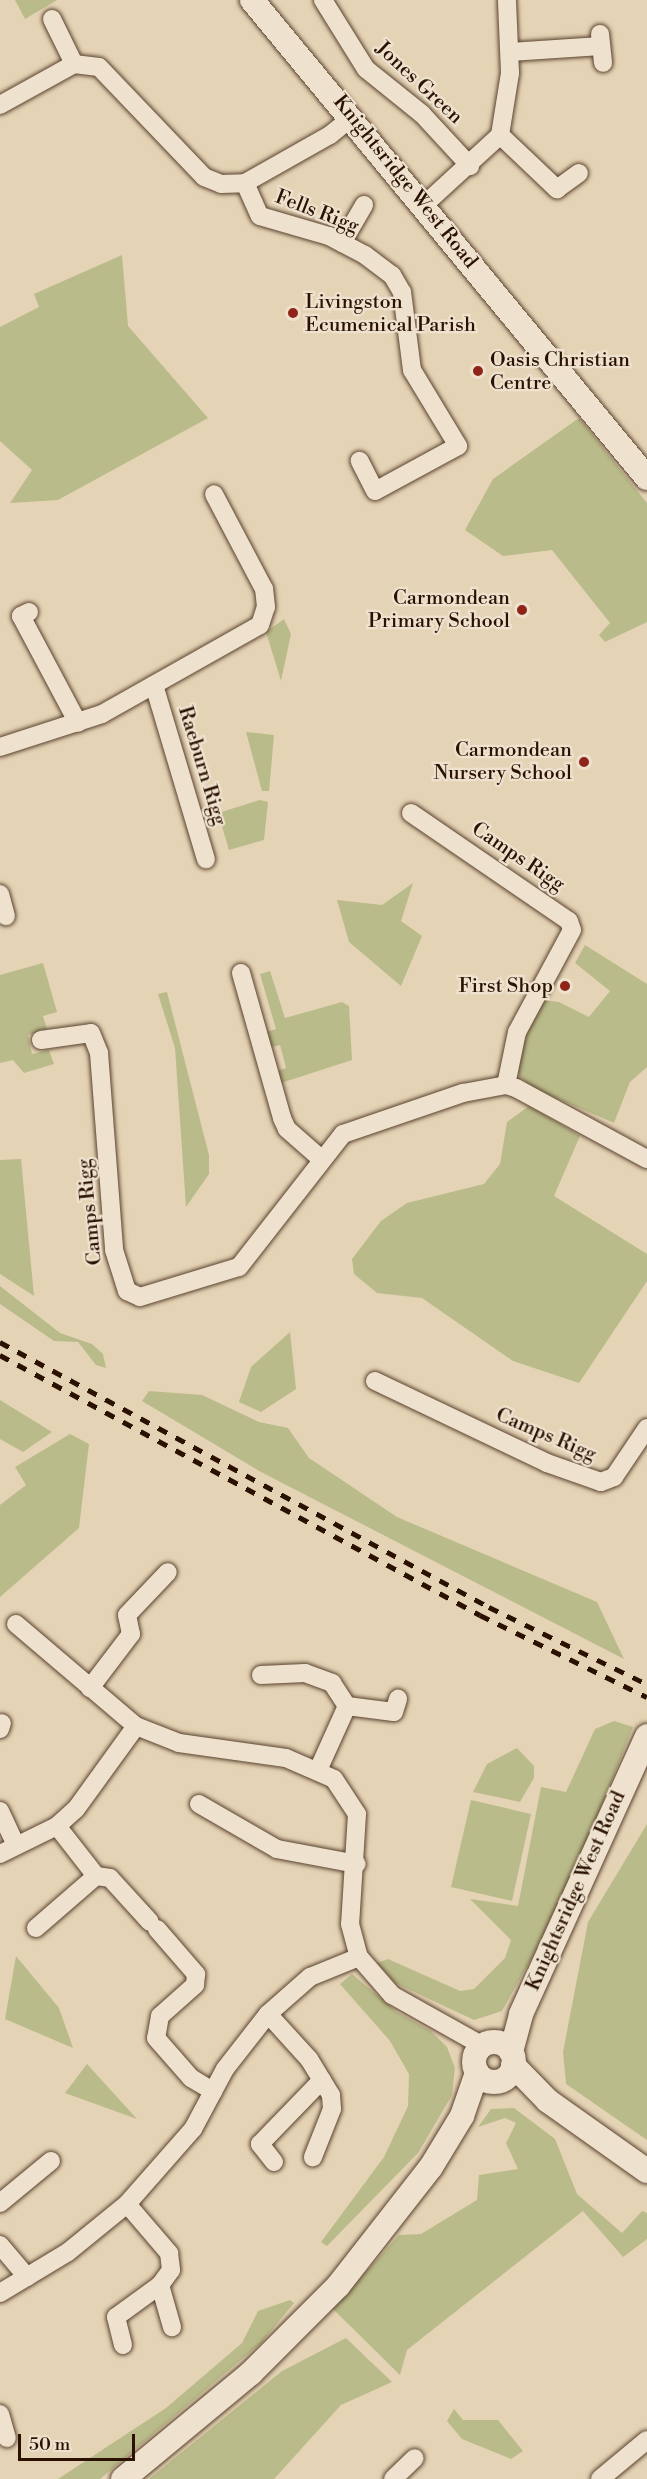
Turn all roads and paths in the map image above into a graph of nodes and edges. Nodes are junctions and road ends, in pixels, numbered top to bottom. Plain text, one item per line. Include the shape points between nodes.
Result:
1 (252, 0) edge
2 (323, 0) edge
3 (507, 0) edge
4 (52, 18) dead end
5 (601, 48) dead end
6 (510, 52) junction
7 (74, 64) junction
8 (0, 105) edge
9 (352, 117) junction
10 (500, 135) junction
11 (470, 166) junction
12 (579, 173) dead end
13 (245, 183) junction
14 (364, 205) dead end
15 (424, 205) junction
16 (342, 243) junction
17 (360, 461) dead end
18 (647, 478) edge
19 (214, 494) dead end
20 (29, 612) dead end
21 (154, 685) junction
22 (78, 723) junction
23 (0, 747) edge
24 (411, 813) dead end
25 (206, 859) dead end
26 (0, 894) edge
27 (6, 915) dead end
28 (241, 973) dead end
29 (41, 1040) dead end
30 (506, 1085) junction
31 (320, 1158) junction
32 (647, 1159) edge
33 (375, 1381) dead end
34 (647, 1428) edge
35 (168, 1572) dead end
36 (15, 1624) dead end
37 (261, 1675) dead end
38 (90, 1688) junction
39 (398, 1699) dead end
40 (347, 1706) junction
41 (136, 1726) junction
42 (645, 1740) edge
43 (319, 1768) junction
44 (199, 1804) dead end
45 (0, 1811) edge
46 (57, 1826) junction
47 (8, 1850) edge
48 (357, 1864) junction
49 (96, 1876) junction
50 (36, 1928) dead end
51 (359, 1957) junction
52 (268, 2014) junction
53 (494, 2062) junction
54 (322, 2080) junction
55 (213, 2091) junction
56 (313, 2157) dead end
57 (51, 2162) dead end
58 (274, 2162) dead end
59 (647, 2171) edge
60 (2, 2198) edge
61 (127, 2204) junction
62 (0, 2245) edge
63 (27, 2277) junction
64 (160, 2285) junction
65 (0, 2292) edge
66 (172, 2327) dead end
67 (123, 2345) dead end
68 (0, 2414) edge
69 (7, 2439) dead end
70 (647, 2440) edge
71 (415, 2458) dead end
72 (123, 2479) edge
73 (393, 2479) edge
74 (600, 2479) edge

1 - 9 street, Knightsridge West Road
2 - 11 street, Jones Green via 366,69 422,114
3 - 6 street
4 - 7 street
5 - 6 street
6 - 10 street
7 - 8 street
7 - 13 street via 99,67 204,177 221,184
9 - 13 street, Fells Rigg via 330,135
9 - 15 street, Knightsridge West Road
10 - 11 street
10 - 12 street via 552,193
11 - 15 street
13 - 16 street, Fells Rigg via 260,216
14 - 16 street
15 - 18 street, Knightsridge West Road
16 - 17 street, Fells Rigg via 392,275 407,310 412,370 458,435 375,491
19 - 21 street via 264,589 266,608 251,634
20 - 22 street via 21,616
21 - 22 street
21 - 25 street, Raeburn Rigg
22 - 23 street
24 - 30 street, Camps Rigg via 569,921 572,930 517,1032
26 - 27 street
28 - 31 street via 282,1118
29 - 31 street, Camps Rigg via 91,1033 99,1053 114,1250 127,1291 134,1295 233,1271
30 - 31 street, Camps Rigg via 363,1124 343,1134
30 - 32 street
33 - 34 street, Camps Rigg via 547,1463 601,1482 614,1477
35 - 38 street via 127,1615 137,1636
36 - 38 street
37 - 40 street via 305,1673 323,1679 332,1683
38 - 41 street
39 - 40 street via 394,1712
40 - 43 street
41 - 43 street via 179,1743 286,1758
41 - 46 street via 94,1788
42 - 53 street, Knightsridge West Road via 520,2014
43 - 48 street via 345,1792 357,1814
44 - 48 street via 277,1849
45 - 47 street
46 - 47 street
46 - 49 street
48 - 51 street via 350,1924
49 - 50 street
49 - 55 street via 110,1878 196,1974 195,1985 160,2016 156,2038 191,2078
51 - 52 street via 310,1977
51 - 53 street via 377,1983
52 - 54 street
52 - 55 street
53 - 59 street
53 - 72 street, Knightsridge West Road via 431,2167 338,2286 251,2373
54 - 56 street via 332,2109
54 - 58 street via 260,2144
55 - 61 street via 193,2129
57 - 60 street
61 - 63 street
61 - 64 street via 169,2253 171,2270
62 - 63 street
63 - 65 street
64 - 66 street
64 - 67 street via 116,2317
68 - 69 street
70 - 74 street
71 - 73 street

